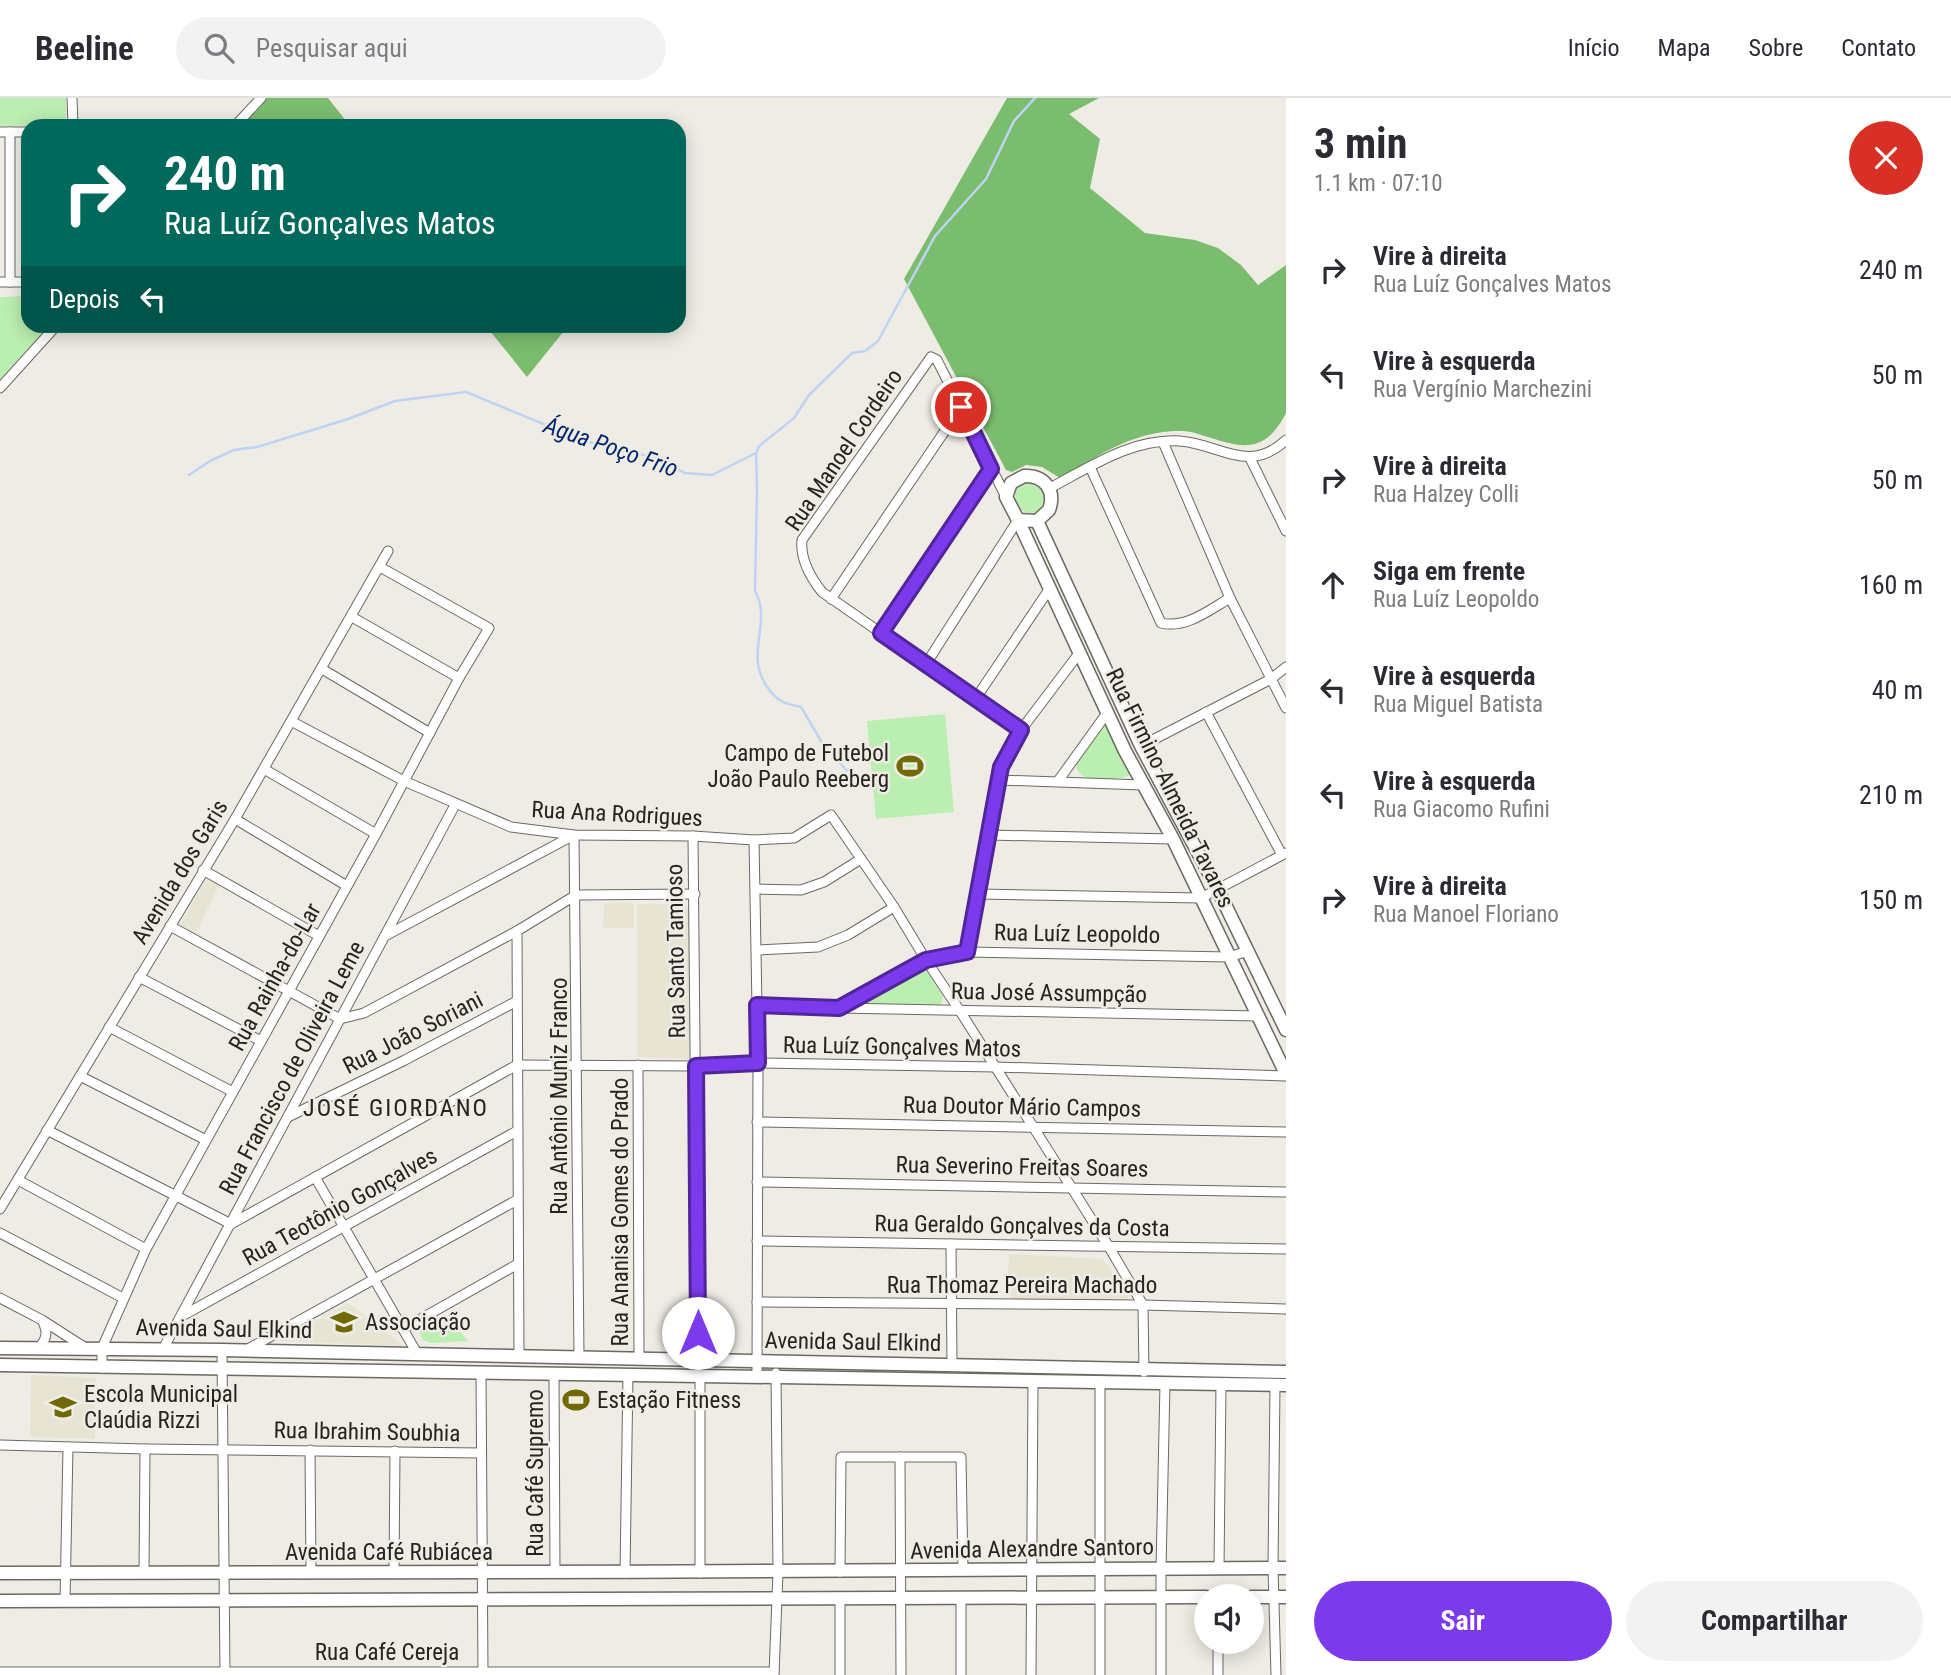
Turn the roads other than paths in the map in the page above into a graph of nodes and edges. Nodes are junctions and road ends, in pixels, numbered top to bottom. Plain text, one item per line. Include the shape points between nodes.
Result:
1 (72, 98) edge
2 (261, 98) edge
3 (73, 119) edge
4 (241, 119) edge
5 (5, 132) edge
6 (5, 282) edge
7 (50, 333) edge
8 (929, 358) joint
9 (0, 388) edge
10 (961, 407) junction
11 (1286, 440) edge
12 (1163, 442) junction
13 (1250, 458) junction
14 (1090, 467) junction
15 (991, 469) junction
16 (1050, 488) junction
17 (1006, 496) junction
18 (1018, 520) junction
19 (1037, 521) junction
20 (1286, 531) edge
21 (388, 551) dead end
22 (380, 567) junction
23 (1050, 588) junction
24 (1230, 598) junction
25 (831, 599) junction
26 (352, 617) junction
27 (881, 633) junction
28 (1080, 652) junction
29 (926, 664) junction
30 (1286, 667) edge
31 (322, 669) junction
32 (459, 678) junction
33 (1271, 679) junction
34 (975, 698) junction
35 (1286, 708) edge
36 (1206, 712) junction
37 (1107, 713) junction
38 (291, 721) junction
39 (1021, 730) junction
40 (430, 733) junction
41 (1141, 746) junction
42 (264, 769) junction
43 (999, 779) junction
44 (404, 781) junction
45 (1058, 781) junction
46 (1143, 785) junction
47 (455, 805) junction
48 (235, 819) junction
49 (376, 834) junction
50 (574, 835) junction
51 (989, 835) junction
52 (693, 836) junction
53 (1173, 839) junction
54 (754, 840) junction
55 (1284, 854) edge
56 (861, 859) junction
57 (203, 870) junction
58 (346, 886) junction
59 (1217, 888) junction
60 (756, 889) junction
61 (576, 894) junction
62 (695, 894) junction
63 (979, 894) junction
64 (1201, 898) junction
65 (894, 907) junction
66 (170, 926) junction
67 (517, 931) junction
68 (319, 936) junction
69 (385, 936) junction
70 (757, 950) junction
71 (1248, 951) junction
72 (967, 952) junction
73 (1229, 957) junction
74 (926, 960) junction
75 (139, 977) junction
76 (290, 990) junction
77 (517, 1001) junction
78 (757, 1005) junction
79 (839, 1008) junction
80 (960, 1011) junction
81 (1258, 1016) junction
82 (340, 1019) junction
83 (109, 1027) junction
84 (1286, 1030) edge
85 (261, 1041) junction
86 (758, 1063) junction
87 (578, 1064) junction
88 (517, 1065) junction
89 (638, 1065) junction
90 (696, 1066) junction
91 (996, 1067) junction
92 (1286, 1075) edge
93 (80, 1076) junction
94 (233, 1092) junction
95 (288, 1117) junction
96 (757, 1122) junction
97 (1033, 1126) junction
98 (47, 1130) junction
99 (517, 1131) junction
100 (1286, 1132) edge
101 (206, 1140) junction
102 (315, 1177) junction
103 (18, 1180) junction
104 (757, 1182) junction
105 (1072, 1187) junction
106 (1286, 1192) edge
107 (176, 1194) junction
108 (517, 1200) junction
109 (0, 1209) edge
110 (231, 1224) junction
111 (345, 1227) junction
112 (0, 1233) edge
113 (757, 1241) junction
114 (951, 1244) junction
115 (1110, 1247) junction
116 (146, 1249) junction
117 (1286, 1249) edge
118 (516, 1265) junction
119 (375, 1279) junction
120 (0, 1298) edge
121 (122, 1298) junction
122 (757, 1302) junction
123 (951, 1304) junction
124 (1143, 1305) junction
125 (1286, 1309) edge
126 (181, 1316) junction
127 (42, 1320) junction
128 (403, 1329) junction
129 (84, 1347) junction
130 (0, 1348) edge
131 (38, 1348) junction
132 (102, 1348) junction
133 (163, 1349) junction
134 (222, 1350) junction
135 (247, 1350) junction
136 (418, 1355) junction
137 (519, 1357) junction
138 (579, 1357) junction
139 (639, 1358) junction
140 (698, 1359) junction
141 (757, 1360) junction
142 (776, 1360) junction
143 (0, 1365) edge
144 (952, 1365) junction
145 (1010, 1366) junction
146 (222, 1367) junction
147 (102, 1368) junction
148 (1143, 1369) junction
149 (481, 1372) junction
150 (1286, 1372) edge
151 (554, 1373) junction
152 (628, 1374) junction
153 (700, 1375) junction
154 (757, 1376) junction
155 (776, 1376) junction
156 (1009, 1380) junction
157 (1033, 1381) junction
158 (1101, 1382) junction
159 (1145, 1382) junction
160 (1165, 1383) junction
161 (1221, 1384) junction
162 (1280, 1385) edge
163 (0, 1445) edge
164 (68, 1447) junction
165 (145, 1449) junction
166 (223, 1450) junction
167 (310, 1450) junction
168 (395, 1451) junction
169 (481, 1453) junction
170 (900, 1457) junction
171 (1219, 1568) junction
172 (1280, 1568) edge
173 (1102, 1569) junction
174 (1161, 1569) junction
175 (1031, 1570) junction
176 (311, 1571) junction
177 (901, 1571) junction
178 (963, 1571) junction
179 (394, 1572) junction
180 (778, 1572) junction
181 (840, 1572) junction
182 (0, 1573) edge
183 (66, 1573) junction
184 (145, 1573) junction
185 (224, 1573) junction
186 (555, 1573) junction
187 (625, 1573) junction
188 (700, 1573) junction
189 (482, 1574) junction
190 (1162, 1597) junction
191 (1194, 1597) edge
192 (1281, 1597) edge
193 (1031, 1598) junction
194 (1101, 1598) junction
195 (482, 1599) junction
196 (900, 1599) junction
197 (961, 1599) junction
198 (777, 1600) junction
199 (840, 1600) junction
200 (0, 1601) edge
201 (65, 1601) junction
202 (224, 1601) junction
203 (1218, 1654) edge
204 (0, 1672) edge
205 (225, 1673) edge
206 (483, 1673) edge
207 (774, 1673) edge
208 (840, 1675) edge
209 (901, 1675) edge
210 (961, 1675) edge
211 (1031, 1675) edge
212 (1100, 1675) edge
213 (1161, 1675) edge
214 (1218, 1675) edge
215 (1276, 1675) edge

1 - 3 street
2 - 4 street
5 - 6 street
7 - 9 street
8 - 10 street, Rua Firmino Almeida Tavares via 937,360
8 - 25 street, Rua Manoel Cordeiro via 802,540 802,554 813,579
10 - 15 street, Rua Firmino Almeida Tavares
10 - 25 street
11 - 13 street
12 - 13 street via 1192,443
12 - 14 street via 1133,447
12 - 24 street
13 - 20 street
14 - 16 street
14 - 24 street via 1161,623 1187,622
15 - 17 street, Rua Firmino Almeida Tavares
15 - 27 street
16 - 17 street via 1039,478 1024,476 1012,483
16 - 19 street via 1052,503
17 - 18 street, Rua Firmino Almeida Tavares
18 - 19 street
18 - 23 street, Rua Firmino Almeida Tavares
18 - 29 street
19 - 41 street, Rua Firmino Almeida Tavares
21 - 22 street, Avenida dos Garis
22 - 26 street, Avenida dos Garis
22 - 32 street, Rua Rainha-do-Lar via 489,628
23 - 28 street, Rua Firmino Almeida Tavares
23 - 34 street
24 - 33 street
25 - 27 street
26 - 31 street, Avenida dos Garis
26 - 32 street
27 - 29 street
28 - 37 street, Rua Firmino Almeida Tavares
28 - 39 street
29 - 34 street
30 - 33 street
31 - 38 street, Avenida dos Garis
31 - 40 street
32 - 40 street, Rua Rainha-do-Lar
33 - 35 street
33 - 36 street
34 - 39 street
36 - 41 street
36 - 55 street
37 - 45 street
37 - 46 street, Rua Firmino Almeida Tavares
38 - 42 street, Avenida dos Garis
38 - 44 street, Rua Ana Rodrigues
39 - 43 street
40 - 44 street, Rua Rainha-do-Lar
41 - 59 street, Rua Firmino Almeida Tavares
42 - 48 street, Avenida dos Garis
42 - 49 street
43 - 45 street
43 - 51 street
44 - 47 street, Rua Ana Rodrigues
44 - 49 street, Rua Rainha-do-Lar
45 - 46 street
46 - 53 street, Rua Firmino Almeida Tavares
47 - 50 street, Rua Ana Rodrigues via 511,827
47 - 69 street, Rua Francisco de Oliveira Leme
48 - 57 street, Avenida dos Garis
48 - 58 street
49 - 58 street, Rua Rainha-do-Lar
50 - 52 street, Rua Ana Rodrigues
50 - 61 street, Rua Antônio Muniz Franco
50 - 69 street
51 - 53 street
51 - 63 street
52 - 54 street, Rua Ana Rodrigues
52 - 62 street, Rua Santo Tamioso
53 - 64 street, Rua Firmino Almeida Tavares
54 - 56 street, Rua Ana Rodrigues via 794,838 831,816
54 - 60 street
55 - 59 street
56 - 60 street via 801,890
56 - 65 street
57 - 66 street, Avenida dos Garis
57 - 68 street
58 - 68 street, Rua Rainha-do-Lar
59 - 64 street
59 - 71 street, Rua Firmino Almeida Tavares
60 - 70 street
61 - 62 street
61 - 67 street
61 - 87 street, Rua Antônio Muniz Franco
62 - 90 street, Rua Santo Tamioso
63 - 64 street
63 - 72 street
64 - 73 street, Rua Firmino Almeida Tavares
65 - 70 street via 818,947
65 - 74 street
66 - 75 street, Avenida dos Garis
66 - 76 street
67 - 77 street
67 - 82 street via 364,1013
68 - 76 street, Rua Rainha-do-Lar
69 - 82 street, Rua Francisco de Oliveira Leme
70 - 78 street
71 - 73 street, Rua Luíz Leopoldo
71 - 84 street, Rua Firmino Almeida Tavares
72 - 73 street, Rua Luíz Leopoldo
72 - 74 street, Rua Luíz Leopoldo
73 - 81 street, Rua Firmino Almeida Tavares
74 - 79 street, Rua Luíz Leopoldo
74 - 80 street
75 - 83 street, Avenida dos Garis
75 - 85 street
76 - 82 street
76 - 85 street, Rua Rainha-do-Lar
77 - 88 street
77 - 95 street, Rua João Soriani
78 - 79 street, Rua José Assumpção
78 - 86 street
79 - 80 street, Rua José Assumpção
80 - 81 street, Rua José Assumpção
80 - 91 street
81 - 92 street, Rua Firmino Almeida Tavares
82 - 95 street, Rua Francisco de Oliveira Leme
83 - 93 street, Avenida dos Garis
83 - 94 street
85 - 94 street, Rua Rainha-do-Lar
86 - 90 street, Rua Luíz Gonçalves Matos
86 - 91 street, Rua Luíz Gonçalves Matos
86 - 96 street
87 - 88 street, Rua Luíz Gonçalves Matos
87 - 89 street, Rua Luíz Gonçalves Matos
87 - 138 street, Rua Antônio Muniz Franco
88 - 99 street
88 - 102 street
89 - 90 street, Rua Luíz Gonçalves Matos
89 - 139 street, Rua Ananisa Gomes do Prado
90 - 140 street, Rua Santo Tamioso
91 - 92 street, Rua Luíz Gonçalves Matos
91 - 97 street
93 - 98 street, Avenida dos Garis
93 - 101 street
94 - 101 street, Rua Rainha-do-Lar
95 - 110 street, Rua Francisco de Oliveira Leme
96 - 97 street, Rua Doutor Mário Campos
96 - 104 street
97 - 100 street, Rua Doutor Mário Campos
97 - 105 street
98 - 103 street, Avenida dos Garis
98 - 107 street
99 - 108 street
99 - 111 street, Rua Teotônio Gonçalves
101 - 107 street, Rua Rainha-do-Lar
102 - 110 street
102 - 111 street
103 - 109 street, Avenida dos Garis
103 - 116 street
104 - 105 street, Rua Severino Freitas Soares
104 - 113 street
105 - 106 street, Rua Severino Freitas Soares
105 - 115 street
107 - 110 street
107 - 116 street, Rua Rainha-do-Lar
108 - 118 street
108 - 119 street
110 - 126 street, Rua Francisco de Oliveira Leme
111 - 119 street
111 - 126 street, Rua Teotônio Gonçalves
112 - 121 street
113 - 114 street, Rua Geraldo Gonçalves da Costa
113 - 122 street
114 - 115 street, Rua Geraldo Gonçalves da Costa
114 - 123 street
115 - 117 street, Rua Geraldo Gonçalves da Costa
115 - 124 street
116 - 121 street, Rua Rainha-do-Lar
118 - 128 street
118 - 137 street
119 - 128 street
119 - 135 street
120 - 127 street
121 - 132 street, Rua Rainha-do-Lar
122 - 123 street, Rua Thomaz Pereira Machado
122 - 141 street
123 - 124 street, Rua Thomaz Pereira Machado
123 - 144 street
124 - 125 street, Rua Thomaz Pereira Machado
124 - 148 street
126 - 133 street, Rua Francisco de Oliveira Leme
127 - 129 street
127 - 131 street via 46,1338
128 - 136 street
129 - 131 street, Avenida Saul Elkind
129 - 132 street, Avenida Saul Elkind
130 - 131 street, Avenida Saul Elkind
132 - 133 street, Avenida Saul Elkind
132 - 147 street
133 - 134 street, Avenida Saul Elkind
134 - 135 street, Avenida Saul Elkind
134 - 146 street
135 - 136 street, Avenida Saul Elkind
136 - 137 street, Avenida Saul Elkind
137 - 138 street, Avenida Saul Elkind
138 - 139 street, Avenida Saul Elkind
139 - 140 street, Avenida Saul Elkind
140 - 141 street, Avenida Saul Elkind
141 - 142 street, Avenida Saul Elkind
141 - 154 street
142 - 144 street, Avenida Saul Elkind
142 - 155 street
143 - 147 street, Avenida Saul Elkind
144 - 145 street, Avenida Saul Elkind
145 - 148 street, Avenida Saul Elkind
145 - 156 street
146 - 147 street, Avenida Saul Elkind
146 - 149 street, Avenida Saul Elkind
146 - 166 street
148 - 150 street, Avenida Saul Elkind
148 - 159 street
149 - 151 street, Avenida Saul Elkind
149 - 169 street
151 - 152 street, Avenida Saul Elkind
151 - 186 street, Rua Café Supremo
152 - 153 street, Avenida Saul Elkind
152 - 187 street
153 - 154 street, Avenida Saul Elkind
153 - 188 street
154 - 155 street, Avenida Saul Elkind
155 - 156 street, Avenida Saul Elkind
155 - 180 street
156 - 157 street, Avenida Saul Elkind
157 - 158 street, Avenida Saul Elkind
157 - 175 street
158 - 159 street, Avenida Saul Elkind
158 - 173 street
159 - 160 street, Avenida Saul Elkind
160 - 161 street, Avenida Saul Elkind
160 - 174 street
161 - 162 street, Avenida Saul Elkind
161 - 171 street
162 - 172 street
163 - 164 street, Rua Ibrahim Soubhia
164 - 165 street, Rua Ibrahim Soubhia
164 - 183 street
165 - 166 street, Rua Ibrahim Soubhia
165 - 184 street
166 - 167 street, Rua Ibrahim Soubhia
166 - 185 street
167 - 168 street, Rua Ibrahim Soubhia
167 - 176 street
168 - 169 street, Rua Ibrahim Soubhia
168 - 179 street
169 - 189 street
170 - 177 street
170 - 178 street via 961,1457
170 - 181 street via 841,1457
171 - 172 street, Avenida Alexandre Santoro
171 - 174 street, Avenida Alexandre Santoro
172 - 192 street
173 - 174 street, Avenida Alexandre Santoro
173 - 175 street, Avenida Alexandre Santoro
173 - 194 street
174 - 190 street
175 - 178 street, Avenida Alexandre Santoro
175 - 193 street
176 - 179 street, Avenida Café Rubiácea
176 - 185 street, Avenida Café Rubiácea
177 - 178 street, Avenida Alexandre Santoro
177 - 181 street, Avenida Alexandre Santoro
177 - 196 street
179 - 189 street, Avenida Café Rubiácea
180 - 181 street, Avenida Alexandre Santoro
180 - 188 street, Avenida Café Rubiácea
180 - 198 street
182 - 183 street, Avenida Café Rubiácea
183 - 184 street, Avenida Café Rubiácea
183 - 201 street
184 - 185 street, Avenida Café Rubiácea
185 - 202 street
186 - 187 street, Avenida Café Rubiácea
186 - 189 street, Avenida Café Rubiácea
187 - 188 street, Avenida Café Rubiácea
189 - 195 street
190 - 191 street
190 - 194 street
190 - 213 street
192 - 215 street
193 - 194 street
193 - 197 street
193 - 211 street
194 - 212 street
195 - 198 street, Avenida Café Rubiácea
195 - 202 street, Avenida Café Rubiácea
195 - 206 street
196 - 197 street
196 - 199 street
196 - 209 street
197 - 210 street
198 - 199 street
198 - 207 street
199 - 208 street
200 - 201 street, Avenida Café Rubiácea
201 - 202 street, Avenida Café Rubiácea
202 - 205 street
203 - 214 street
204 - 205 street, Rua Café Cereja
205 - 206 street, Rua Café Cereja
206 - 207 street, Rua Café Cereja

